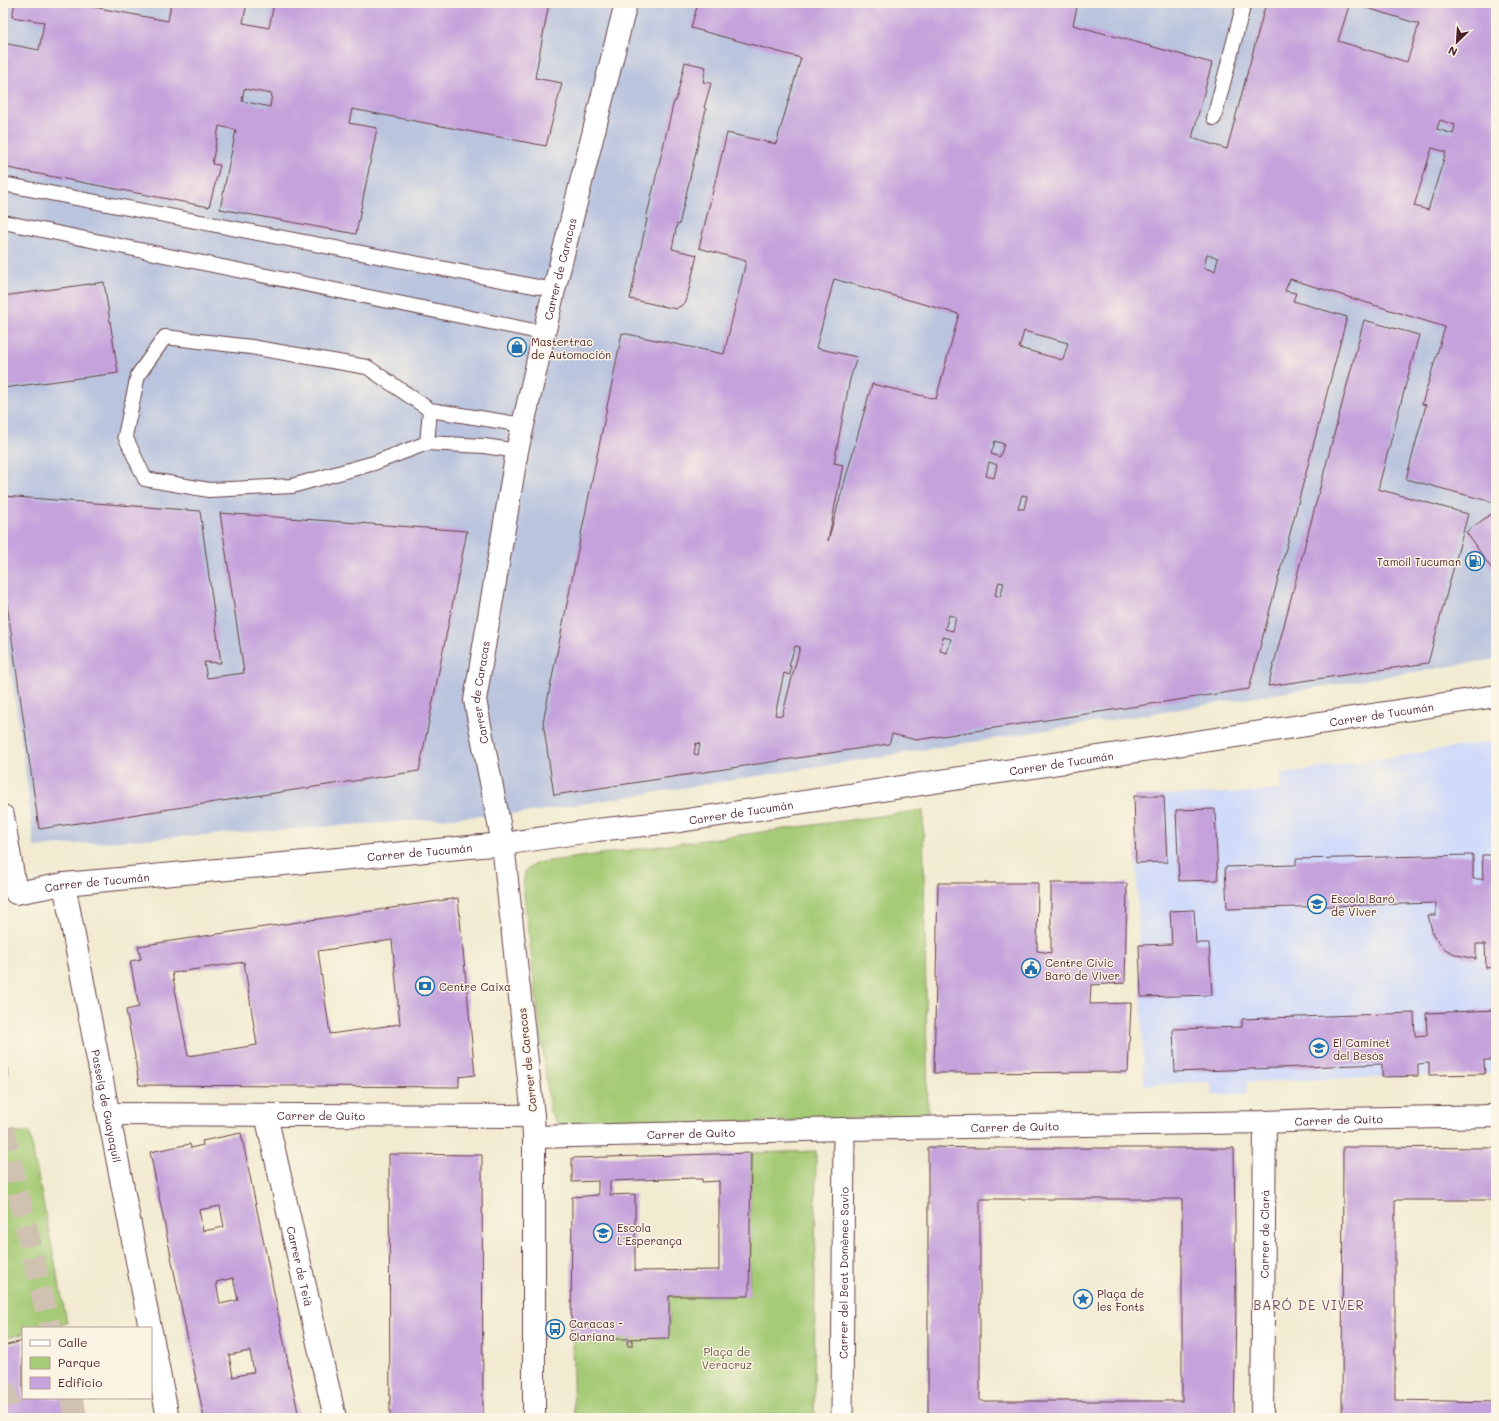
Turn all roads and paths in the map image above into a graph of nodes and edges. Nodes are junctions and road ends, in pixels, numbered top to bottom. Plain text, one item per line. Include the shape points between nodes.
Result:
1 (626, 3) edge
2 (1244, 3) edge
3 (1214, 118) dead end
4 (3, 184) edge
5 (3, 222) edge
6 (554, 290) junction
7 (544, 333) junction
8 (430, 410) junction
9 (523, 425) junction
10 (427, 443) junction
11 (517, 451) junction
12 (1496, 696) edge
13 (3, 816) edge
14 (503, 844) junction
15 (64, 884) junction
16 (109, 1114) junction
17 (266, 1115) junction
18 (1496, 1116) edge
19 (1265, 1122) junction
20 (534, 1126) junction
21 (844, 1129) junction
22 (150, 1327) edge
23 (152, 1336) edge
24 (168, 1418) edge
25 (335, 1418) edge
26 (534, 1418) edge
27 (842, 1418) edge
28 (1262, 1418) edge

1 - 6 street, Carrer de Caracas
2 - 3 lane
4 - 6 lane
5 - 7 lane
6 - 7 street, Carrer de Caracas
7 - 9 street, Carrer de Caracas
8 - 9 lane
8 - 10 lane
8 - 10 lane via 367,367 251,347 165,337 138,375 125,436 145,479 209,490 292,486 374,463
9 - 11 street, Carrer de Caracas
10 - 11 lane via 484,446
11 - 14 street, Carrer de Caracas via 475,700
12 - 14 street, Carrer de Tucumán via 680,821
13 - 15 street, Carrer de Tucumán via 16,893
14 - 15 street, Carrer de Tucumán
14 - 20 street, Carrer de Caracas
15 - 16 street, Passeig de Guayaquil
16 - 17 street, Carrer de Quito
16 - 22 street, Passeig de Guayaquil
17 - 20 street, Carrer de Quito
17 - 25 street, Carrer de Teià
18 - 19 street, Carrer de Quito
19 - 21 street, Carrer de Quito
19 - 28 street, Carrer de Clarà
20 - 21 street, Carrer de Quito
20 - 26 street, Carrer de Caracas
21 - 27 street, Carrer del Beat Domènec Savio
23 - 24 street

